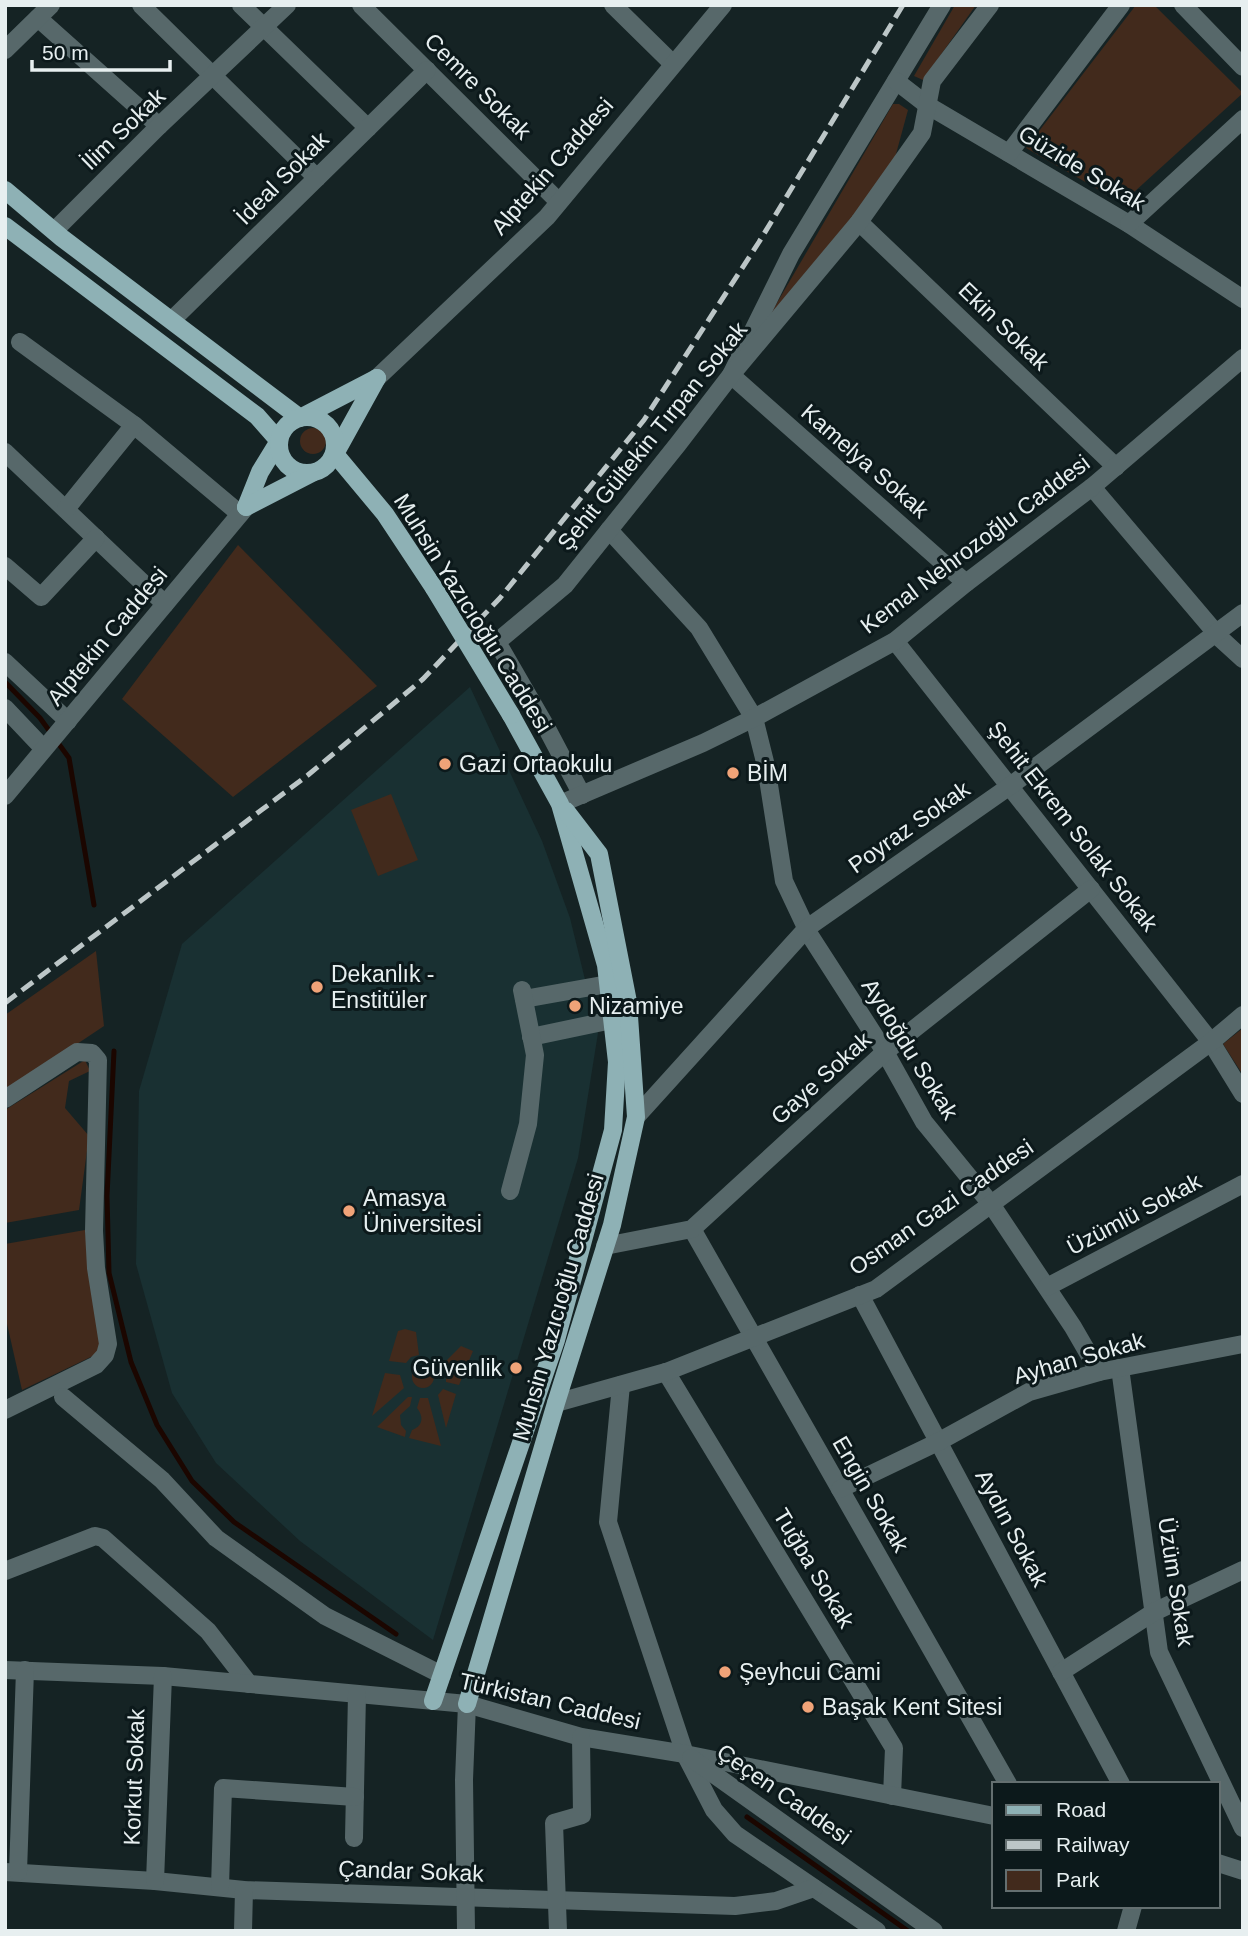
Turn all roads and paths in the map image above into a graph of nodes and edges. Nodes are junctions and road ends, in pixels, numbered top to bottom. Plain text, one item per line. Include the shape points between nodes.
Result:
1 (141, 5) edge
2 (241, 5) edge
3 (287, 5) edge
4 (362, 5) edge
5 (613, 5) edge
6 (723, 5) edge
7 (942, 5) edge
8 (990, 5) edge
9 (1121, 5) edge
10 (1183, 5) edge
11 (44, 12) edge
12 (264, 28) junction
13 (5, 50) edge
14 (673, 64) junction
15 (1243, 67) edge
16 (427, 70) junction
17 (213, 77) junction
18 (896, 81) junction
19 (927, 105) junction
20 (1243, 119) edge
21 (159, 126) junction
22 (368, 128) junction
23 (1009, 153) junction
24 (317, 178) junction
25 (5, 190) edge
26 (559, 202) junction
27 (859, 222) junction
28 (1129, 224) junction
29 (5, 226) edge
30 (54, 230) junction
31 (1243, 299) edge
32 (172, 320) junction
33 (20, 342) dead end
34 (1243, 358) edge
35 (731, 375) junction
36 (377, 379) junction
37 (300, 418) junction
38 (134, 425) junction
39 (279, 441) junction
40 (5, 452) edge
41 (335, 454) junction
42 (1116, 467) junction
43 (312, 473) junction
44 (1091, 487) junction
45 (66, 509) junction
46 (243, 510) junction
47 (609, 530) junction
48 (96, 538) junction
49 (5, 566) edge
50 (966, 583) junction
51 (165, 604) junction
52 (1243, 613) edge
53 (1215, 632) junction
54 (895, 641) junction
55 (1243, 659) edge
56 (5, 662) edge
57 (5, 708) edge
58 (754, 718) junction
59 (68, 721) junction
60 (43, 748) junction
61 (1010, 786) junction
62 (582, 795) junction
63 (5, 796) edge
64 (560, 804) junction
65 (1091, 889) junction
66 (807, 928) junction
67 (608, 984) junction
68 (1243, 1015) edge
69 (612, 1020) junction
70 (531, 1037) junction
71 (1211, 1042) junction
72 (886, 1052) junction
73 (1243, 1094) edge
74 (5, 1099) edge
75 (636, 1117) junction
76 (1243, 1184) edge
77 (510, 1191) dead end
78 (991, 1204) junction
79 (692, 1229) junction
80 (605, 1246) junction
81 (1047, 1287) junction
82 (860, 1295) junction
83 (754, 1338) junction
84 (1243, 1344) edge
85 (1120, 1368) junction
86 (666, 1372) junction
87 (1099, 1372) junction
88 (621, 1385) junction
89 (63, 1397) dead end
90 (556, 1403) junction
91 (5, 1410) edge
92 (938, 1442) junction
93 (840, 1489) junction
94 (1243, 1570) edge
95 (5, 1571) edge
96 (1154, 1612) junction
97 (5, 1670) edge
98 (25, 1670) junction
99 (1061, 1672) junction
100 (442, 1675) junction
101 (163, 1676) junction
102 (249, 1684) junction
103 (357, 1694) junction
104 (433, 1701) junction
105 (467, 1704) junction
106 (581, 1737) junction
107 (685, 1754) junction
108 (1007, 1782) edge
109 (1120, 1782) edge
110 (892, 1796) junction
111 (355, 1797) junction
112 (992, 1816) edge
113 (1243, 1828) edge
114 (354, 1838) dead end
115 (1220, 1864) edge
116 (1243, 1871) edge
117 (12, 1872) edge
118 (155, 1881) junction
119 (220, 1888) junction
120 (814, 1888) junction
121 (244, 1890) junction
122 (467, 1897) junction
123 (557, 1900) junction
124 (1132, 1908) edge
125 (243, 1931) edge
126 (466, 1931) edge
127 (558, 1931) edge
128 (877, 1931) edge
129 (934, 1931) edge
130 (1126, 1931) edge

1 - 17 street
2 - 12 street
3 - 12 street, İlim Sokak
4 - 16 street, Cemre Sokak
5 - 14 street
6 - 14 street, Alptekin Caddesi
7 - 18 street
8 - 19 street, Şehit Gültekin Tırpan Sokak via 932,81
9 - 23 street
10 - 15 street
11 - 13 street
11 - 21 street
12 - 17 street, İlim Sokak
12 - 22 street
14 - 26 street, Alptekin Caddesi
16 - 22 street, İdeal Sokak
16 - 26 street, Cemre Sokak
17 - 21 street, İlim Sokak
17 - 24 street
18 - 19 street, Güzide Sokak
18 - 35 street via 791,254
19 - 23 street, Güzide Sokak
19 - 27 street, Şehit Gültekin Tırpan Sokak via 922,133
20 - 28 street
21 - 30 street, İlim Sokak
22 - 24 street, İdeal Sokak
23 - 28 street, Güzide Sokak
24 - 32 street, İdeal Sokak
25 - 30 main road
26 - 36 street, Alptekin Caddesi
27 - 35 street, Şehit Gültekin Tırpan Sokak
27 - 42 street, Ekin Sokak
28 - 31 street, Güzide Sokak
29 - 39 main road via 257,416
30 - 32 main road
32 - 37 main road
33 - 38 street
34 - 42 street, Kemal Nehrozoğlu Caddesi
35 - 47 street, Şehit Gültekin Tırpan Sokak
35 - 50 street, Kamelya Sokak
36 - 37 main road
36 - 41 main road
37 - 39 main road via 286,427
37 - 41 main road via 327,425
38 - 45 street
38 - 46 street
39 - 43 main road via 287,465
39 - 46 main road
40 - 45 street
41 - 43 main road via 327,466
41 - 64 main road, Muhsin Yazıcıoğlu Caddesi, bridge via 385,514 434,588
42 - 44 street, Kemal Nehrozoğlu Caddesi
43 - 46 main road
44 - 50 street, Kemal Nehrozoğlu Caddesi
44 - 53 street
45 - 48 street
46 - 51 street, Alptekin Caddesi
47 - 58 street, Aydoğdu Sokak via 699,628
47 - 62 street, Şehit Gültekin Tırpan Sokak via 565,585 497,642
48 - 49 street via 41,597
48 - 51 street
50 - 54 street, Kemal Nehrozoğlu Caddesi
51 - 59 street, Alptekin Caddesi
52 - 53 street, Poyraz Sokak
53 - 55 street
53 - 61 street, Poyraz Sokak
54 - 58 street, Kemal Nehrozoğlu Caddesi
54 - 61 street, Şehit Ekrem Solak Sokak
56 - 59 street
57 - 60 street
58 - 62 street, Kemal Nehrozoğlu Caddesi
58 - 66 street, Aydoğdu Sokak via 784,881
59 - 60 street, Alptekin Caddesi
60 - 63 street, Alptekin Caddesi
61 - 65 street, Şehit Ekrem Solak Sokak
61 - 66 street, Poyraz Sokak
62 - 64 street, Kemal Nehrozoğlu Caddesi
64 - 67 main road, Muhsin Yazıcıoğlu Caddesi
64 - 75 main road, Muhsin Yazıcıoğlu Caddesi via 599,854 628,1002
65 - 71 street, Şehit Ekrem Solak Sokak
65 - 72 street, Gaye Sokak
66 - 72 street, Aydoğdu Sokak
66 - 75 street, Poyraz Sokak
67 - 69 main road, Muhsin Yazıcıoğlu Caddesi
67 - 70 street via 523,995
68 - 71 street, Osman Gazi Caddesi
69 - 70 street
69 - 100 main road, Muhsin Yazıcıoğlu Caddesi via 617,1062 614,1130 556,1340
70 - 77 street via 535,1055 528,1124
71 - 73 street, Şehit Ekrem Solak Sokak
71 - 78 street, Osman Gazi Caddesi
72 - 78 street, Aydoğdu Sokak via 924,1122
72 - 79 street, Gaye Sokak
74 - 91 street via 77,1052 92,1053 99,1060 94,1231 107,1344 96,1365
75 - 80 main road, Muhsin Yazıcıoğlu Caddesi
76 - 81 street, Üzümlü Sokak
78 - 81 street, Aydoğdu Sokak
78 - 82 street, Osman Gazi Caddesi via 876,1289
79 - 80 street
79 - 83 street, Engin Sokak
80 - 90 main road, Muhsin Yazıcıoğlu Caddesi
81 - 87 street, Aydoğdu Sokak
82 - 83 street, Osman Gazi Caddesi
82 - 92 street, Aydın Sokak
83 - 86 street, Osman Gazi Caddesi
83 - 93 street, Engin Sokak
84 - 85 street, Ayhan Sokak
85 - 87 street, Ayhan Sokak
85 - 96 street, Üzüm Sokak
86 - 88 street, Osman Gazi Caddesi
86 - 110 street, Tuğba Sokak via 894,1748
87 - 92 street, Ayhan Sokak via 1029,1392
88 - 90 street, Osman Gazi Caddesi
88 - 107 street via 608,1522
89 - 100 street via 162,1480 216,1538 325,1616
90 - 105 main road, Muhsin Yazıcıoğlu Caddesi
92 - 93 street, Ayhan Sokak
92 - 99 street, Aydın Sokak
93 - 108 street, Engin Sokak
94 - 96 street
95 - 102 street via 95,1536 103,1538 208,1631
96 - 99 street
96 - 113 street, Üzüm Sokak via 1159,1652
97 - 98 street, Türkistan Caddesi
98 - 101 street, Türkistan Caddesi
98 - 117 street
99 - 109 street, Aydın Sokak
100 - 104 main road, Muhsin Yazıcıoğlu Caddesi
101 - 102 street, Türkistan Caddesi
101 - 118 street, Korkut Sokak
102 - 103 street, Türkistan Caddesi
103 - 104 street, Türkistan Caddesi
103 - 111 street
104 - 105 street, Türkistan Caddesi
105 - 106 street, Türkistan Caddesi
105 - 122 street
106 - 107 street, Türkistan Caddesi
106 - 123 street via 582,1815 554,1823
107 - 110 street, Türkistan Caddesi
107 - 120 street, Çeçen Caddesi via 715,1810 736,1834
107 - 129 street, Çeçen Caddesi
110 - 112 street, Türkistan Caddesi
111 - 114 street
111 - 119 street via 223,1788
115 - 116 street
117 - 118 street, Çandar Sokak
118 - 119 street, Çandar Sokak
119 - 121 street, Çandar Sokak
120 - 123 street, Çandar Sokak via 776,1901 735,1906
120 - 128 street, Çeçen Caddesi
121 - 122 street, Çandar Sokak
121 - 125 street
122 - 123 street, Çandar Sokak
122 - 126 street
123 - 127 street
124 - 130 street

